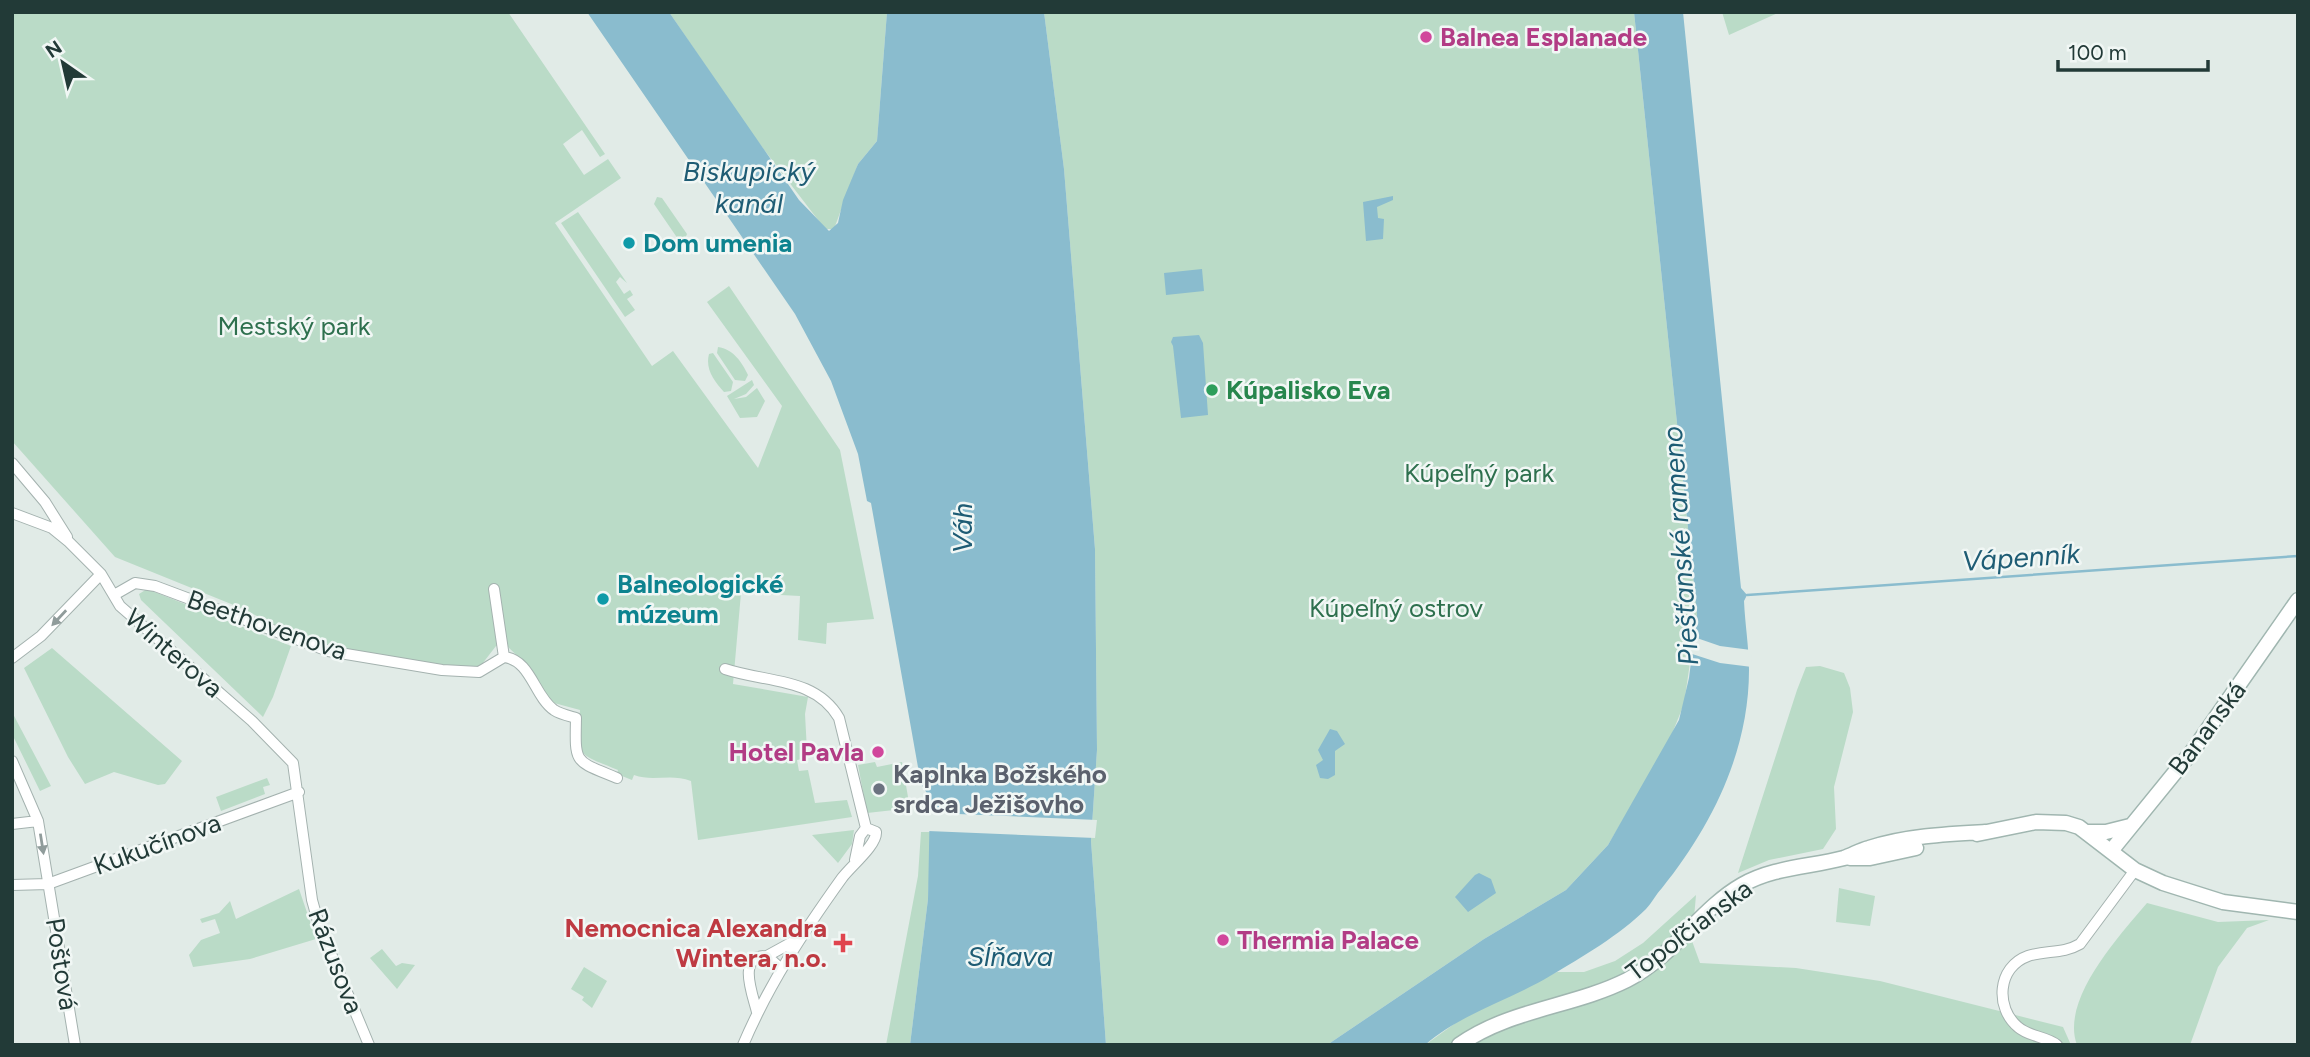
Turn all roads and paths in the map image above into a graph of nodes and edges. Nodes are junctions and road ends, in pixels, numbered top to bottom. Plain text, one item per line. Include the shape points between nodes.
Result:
1 (12, 463) edge
2 (45, 502) junction
3 (12, 513) edge
4 (38, 522) junction
5 (68, 541) junction
6 (101, 574) junction
7 (494, 589) dead end
8 (114, 595) junction
9 (2298, 600) edge
10 (504, 657) junction
11 (12, 658) edge
12 (726, 669) dead end
13 (12, 761) edge
14 (617, 778) dead end
15 (299, 792) junction
16 (38, 821) junction
17 (12, 824) edge
18 (2132, 825) junction
19 (2088, 832) junction
20 (2110, 851) junction
21 (2135, 870) junction
22 (48, 884) junction
23 (12, 885) edge
24 (2298, 912) edge
25 (799, 939) junction
26 (767, 956) junction
27 (781, 968) junction
28 (759, 1008) junction
29 (75, 1045) edge
30 (369, 1045) edge
31 (743, 1045) edge
32 (1459, 1045) edge
33 (2057, 1045) edge

1 - 2 street
2 - 4 street
2 - 5 street
3 - 4 street, Winterova
4 - 5 street, Winterova
5 - 6 street, Winterova
6 - 8 street, Winterova
6 -> 11 street via 41,636
7 - 10 street
8 - 10 street, Beethovenova via 135,583 155,586 328,651 370,659 479,672
8 - 15 street, Winterova via 120,606 282,749 293,763
9 - 18 main road, Bananská via 2202,738
10 - 14 street via 519,662 538,694 554,709 576,718 579,760
12 - 25 street via 815,691 839,718 866,828 855,861
13 - 16 street, Poštová
15 - 22 street, Kukučínova
15 - 30 street, Rázusova via 318,925
16 - 17 street
16 -> 22 street, Poštová
18 - 19 main road
18 - 20 main road, Bananská
19 - 20 main road, Topoľčianska
19 - 32 main road, Topoľčianska via 2048,822 1944,834 1773,872 1731,892 1635,976 1508,1019
20 - 21 main road, Topoľčianska
21 - 24 main road, Topoľčianska via 2200,897
21 - 33 street via 2080,944 2028,956 2014,965 2003,981 2001,996 2007,1016 2019,1028
22 - 23 street, Kukučínova
22 - 29 street, Poštová
25 - 26 street
25 - 27 street
26 - 27 street
26 - 28 street via 753,960 748,968
27 - 28 street
28 - 31 street

